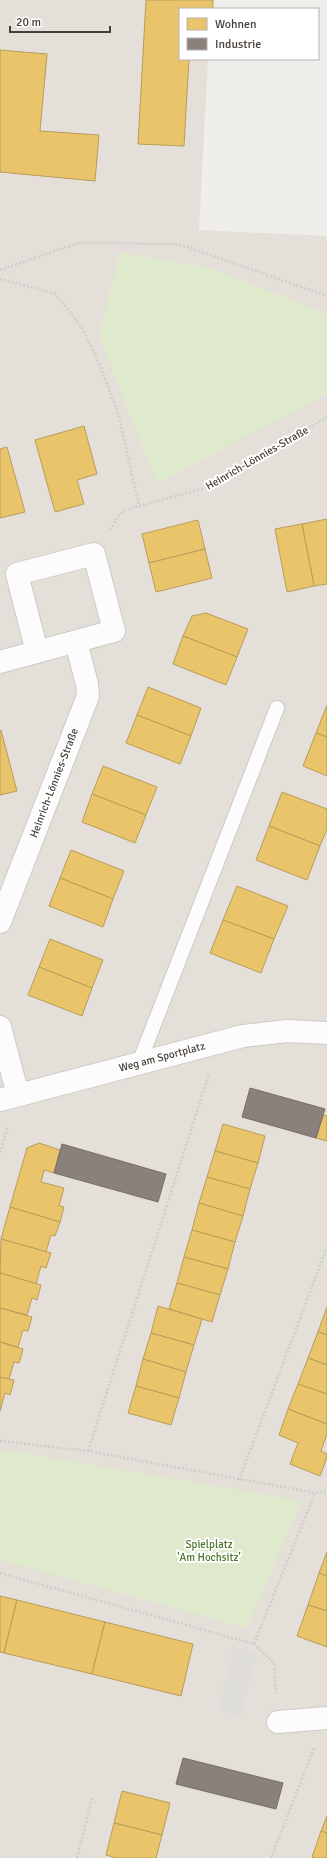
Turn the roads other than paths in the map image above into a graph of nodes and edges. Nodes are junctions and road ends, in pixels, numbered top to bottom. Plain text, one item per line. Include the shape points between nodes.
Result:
1 (76, 642) junction
2 (37, 652) junction
3 (0, 662) edge
4 (277, 708) dead end
5 (0, 922) edge
6 (0, 1027) edge
7 (327, 1033) edge
8 (139, 1063) junction
9 (9, 1098) edge
10 (326, 1718) edge
11 (278, 1722) road end

1 - 2 street
1 - 2 street via 114,631 94,554 17,574
1 - 5 street, Heinrich-Lönnies-Straße via 88,696
2 - 3 street
4 - 8 lane
6 - 9 street
7 - 8 street, Weg am Sportplatz via 272,1032 219,1042
8 - 9 street, Weg am Sportplatz
10 - 11 street

